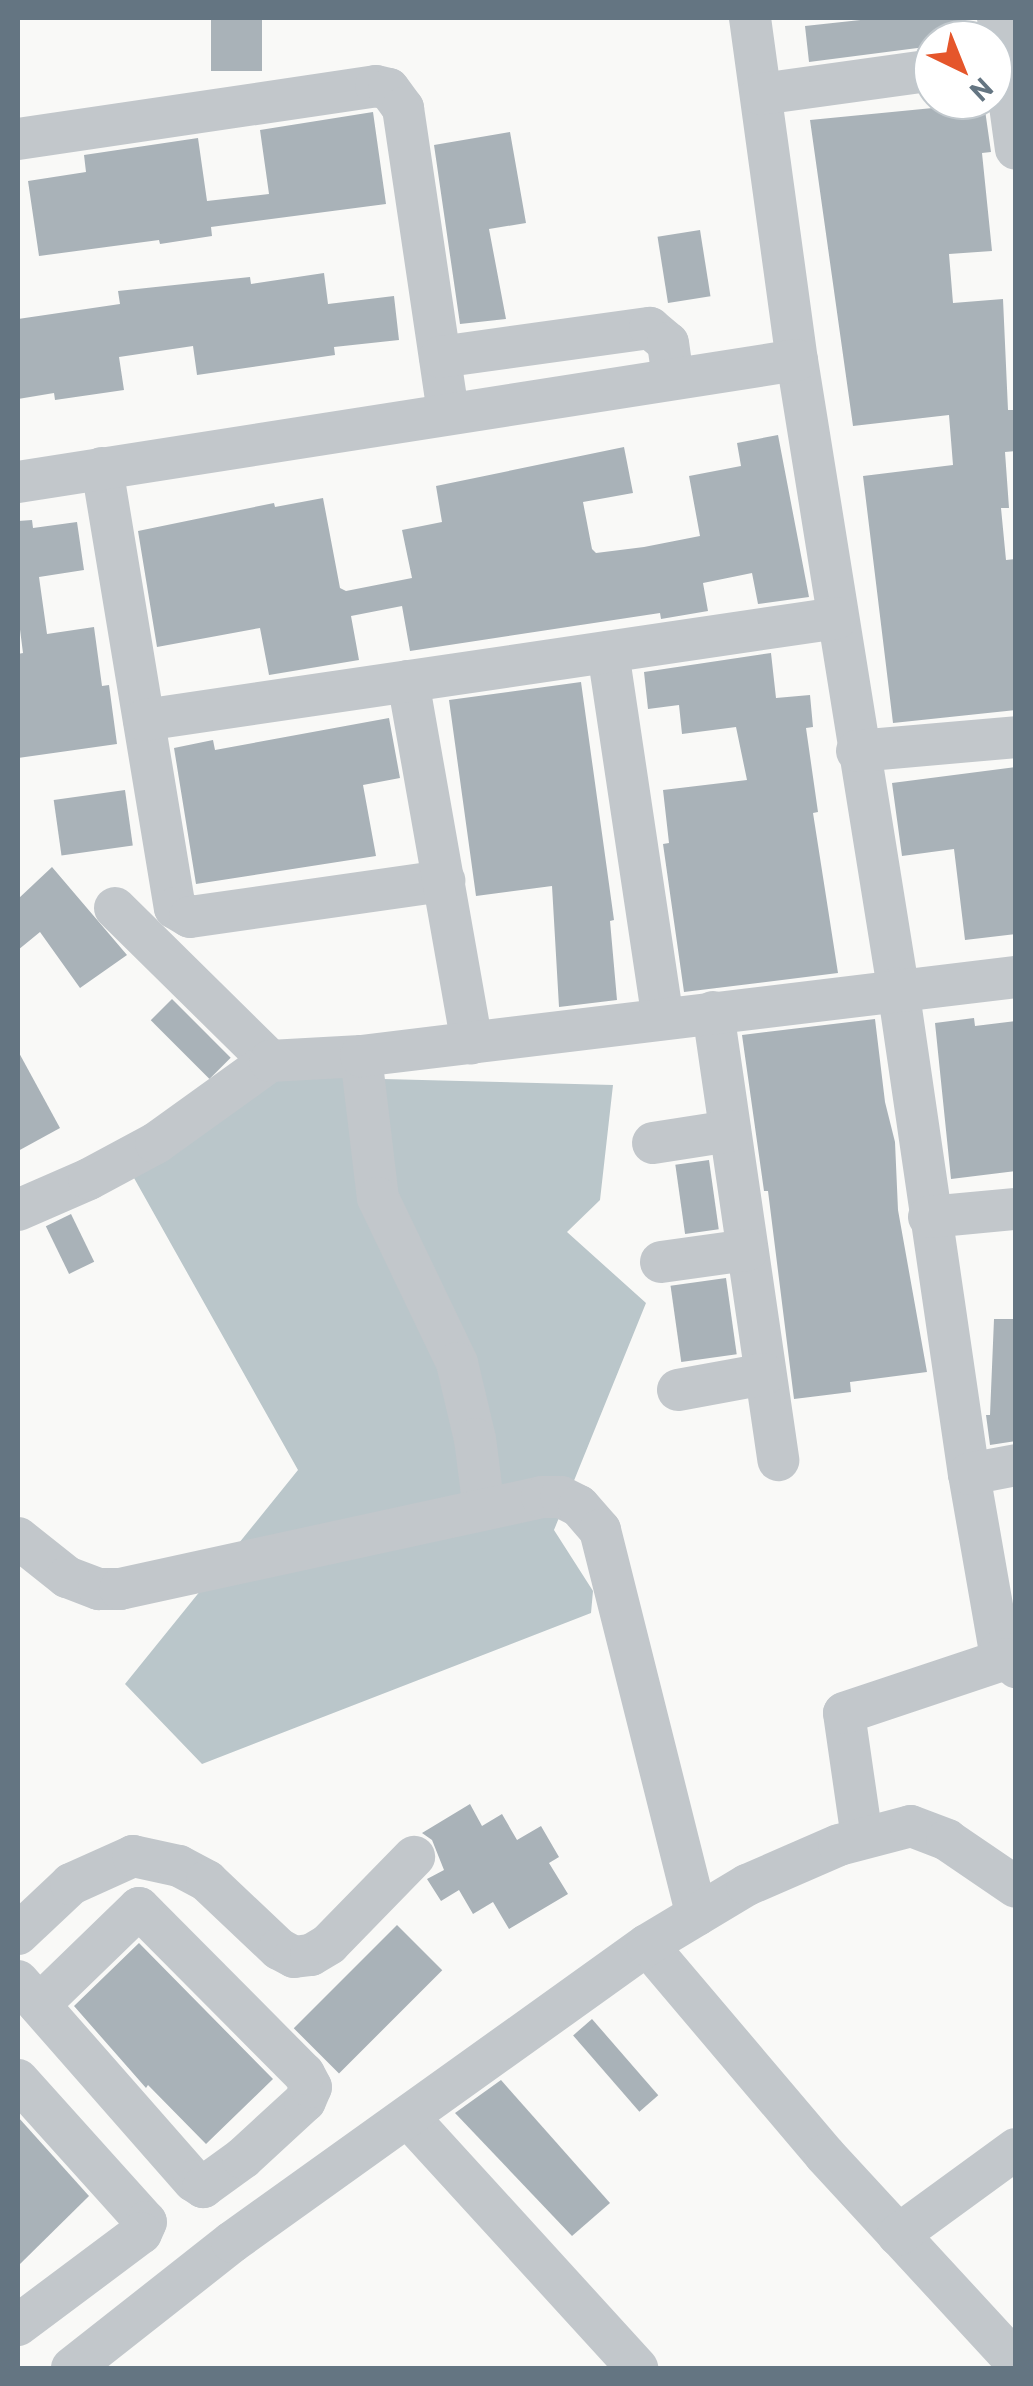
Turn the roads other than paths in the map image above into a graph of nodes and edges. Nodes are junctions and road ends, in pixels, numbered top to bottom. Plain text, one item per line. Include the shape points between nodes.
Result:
1 (750, 18) edge
2 (913, 73) edge
3 (760, 94) junction
4 (1012, 120) edge
5 (18, 139) edge
6 (1016, 149) edge
7 (440, 356) junction
8 (797, 360) junction
9 (673, 379) junction
10 (448, 414) junction
11 (102, 468) junction
12 (18, 482) edge
13 (837, 618) junction
14 (608, 652) junction
15 (408, 681) junction
16 (144, 720) junction
17 (1016, 737) edge
18 (857, 750) junction
19 (444, 880) junction
20 (115, 908) dead end
21 (182, 915) junction
22 (160, 952) junction
23 (1016, 977) edge
24 (898, 988) junction
25 (712, 1012) junction
26 (663, 1018) junction
27 (472, 1043) junction
28 (361, 1056) junction
29 (270, 1061) junction
30 (730, 1130) junction
31 (652, 1143) dead end
32 (1016, 1209) edge
33 (18, 1210) edge
34 (930, 1218) junction
35 (747, 1250) junction
36 (662, 1262) dead end
37 (766, 1374) junction
38 (678, 1390) dead end
39 (778, 1460) dead end
40 (1016, 1466) edge
41 (968, 1474) junction
42 (484, 1509) junction
43 (18, 1538) edge
44 (1010, 1663) edge
45 (862, 1838) junction
46 (414, 1857) dead end
47 (1016, 1886) edge
48 (697, 1915) junction
49 (18, 1934) edge
50 (647, 1944) junction
51 (28, 1993) edge
52 (18, 2080) edge
53 (408, 2117) junction
54 (1016, 2149) edge
55 (898, 2235) junction
56 (19, 2322) edge
57 (1016, 2362) edge
58 (72, 2368) edge
59 (637, 2368) edge

1 - 3 street
2 - 3 street
3 - 8 street
4 - 6 street
5 - 7 street via 389,89 403,108
7 - 9 street via 650,328 668,343
7 - 10 street
8 - 9 street
8 - 13 street
9 - 10 street
10 - 11 street
11 - 12 street
11 - 16 street
13 - 14 street
13 - 18 street
14 - 15 street
14 - 26 street
15 - 16 street
15 - 19 street
16 - 21 street via 172,901
17 - 18 street
18 - 24 street
19 - 21 street
19 - 27 street
20 - 22 street
21 - 22 street
22 - 29 street
23 - 24 street
24 - 25 street
24 - 34 street
25 - 26 street
25 - 30 street
26 - 27 street
27 - 28 street
28 - 29 street
28 - 42 street via 378,1198 460,1373
29 - 33 street via 156,1143
30 - 31 street
30 - 35 street
32 - 34 street
34 - 41 street
35 - 36 street
35 - 37 street
37 - 38 street
37 - 39 street
40 - 41 street
41 - 44 street via 1000,1652
42 - 43 street via 120,1589 99,1590 67,1577
42 - 48 street via 562,1496 592,1516 600,1530
44 - 45 street via 844,1712
45 - 47 street via 891,1828 930,1830
45 - 48 street via 796,1862
46 - 49 street via 311,1955 294,1957 279,1949 207,1881 179,1866 132,1856 71,1884
48 - 50 street
50 - 53 street
50 - 55 street
51 - 51 street via 138,1908 311,2087 306,2100 204,2187
52 - 56 street via 146,2222 142,2233
53 - 58 street via 232,2242
53 - 59 street
54 - 55 street
55 - 57 street

